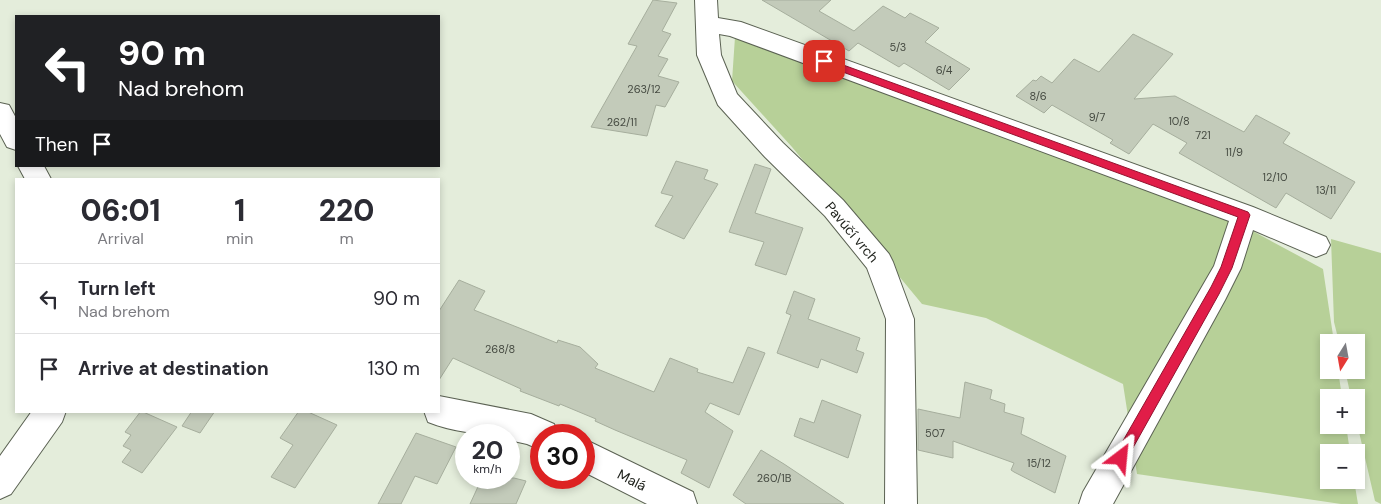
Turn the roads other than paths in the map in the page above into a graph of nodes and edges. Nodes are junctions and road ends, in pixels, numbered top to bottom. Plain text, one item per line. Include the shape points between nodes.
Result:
1 (707, 12) edge
2 (0, 112) edge
3 (15, 138) edge
4 (1244, 215) junction
5 (1316, 245) dead end
6 (440, 411) edge
7 (50, 413) edge
8 (530, 429) edge
9 (595, 461) edge
10 (0, 483) edge
11 (681, 504) edge
12 (901, 504) edge
13 (1095, 504) edge

1 - 4 street via 733,28
1 - 12 street, Pavúčí vrch via 709,55 727,99 834,208 879,262 900,319
2 - 3 street
4 - 5 street
4 - 13 street via 1227,268
6 - 8 street
7 - 10 street
9 - 11 street, Malá

